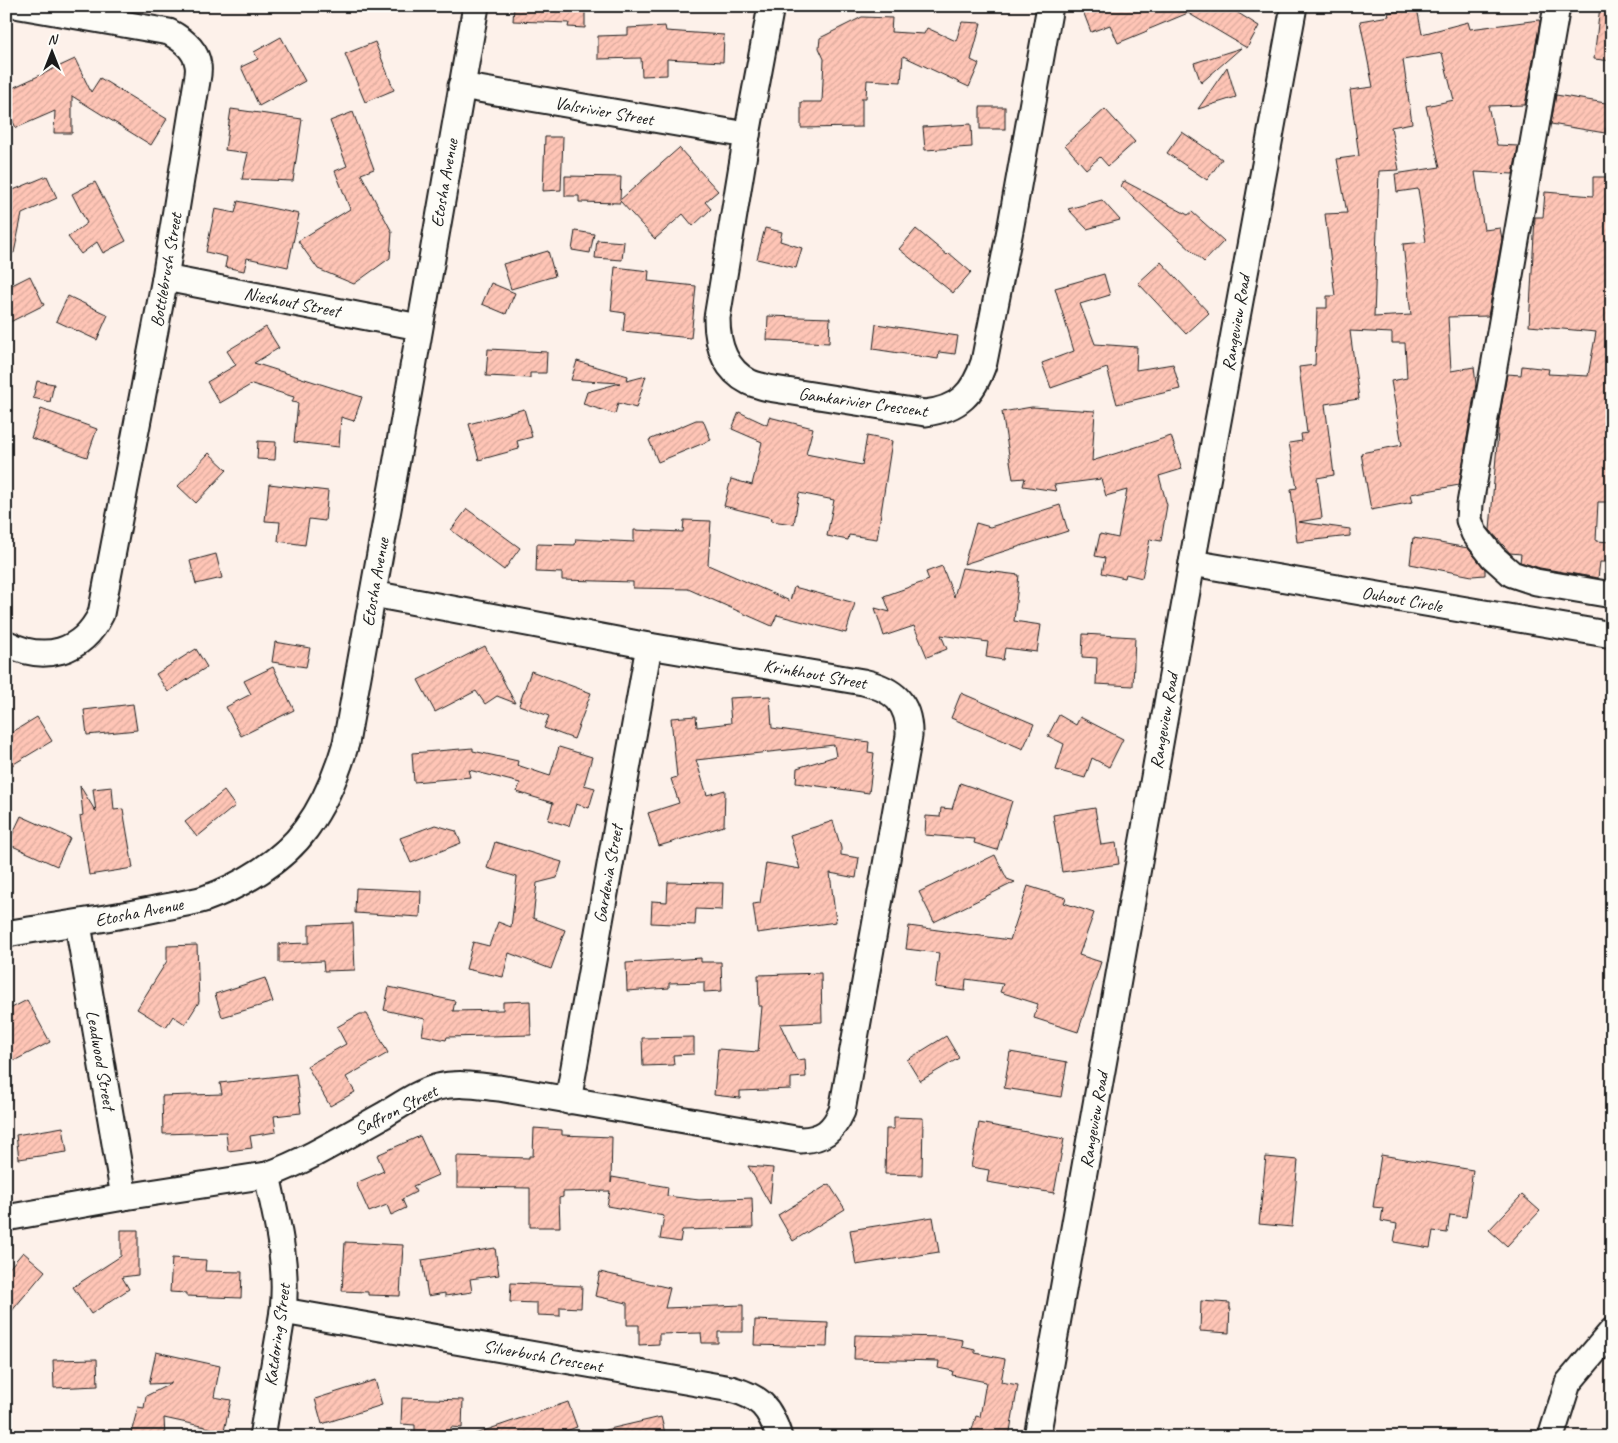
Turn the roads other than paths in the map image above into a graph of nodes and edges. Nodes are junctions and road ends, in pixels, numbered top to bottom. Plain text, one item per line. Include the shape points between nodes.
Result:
1 (20, 6) edge
2 (476, 6) edge
3 (771, 6) edge
4 (1050, 6) edge
5 (1294, 6) edge
6 (1557, 6) edge
7 (461, 86) junction
8 (747, 135) junction
9 (165, 278) junction
10 (419, 327) junction
11 (1192, 563) junction
12 (373, 594) junction
13 (1612, 596) edge
14 (1612, 635) edge
15 (6, 643) edge
16 (649, 646) junction
17 (78, 924) junction
18 (6, 934) edge
19 (568, 1101) junction
20 (824, 1135) joint
21 (267, 1175) junction
22 (124, 1197) junction
23 (6, 1218) edge
24 (284, 1311) junction
25 (1612, 1331) edge
26 (262, 1437) edge
27 (779, 1437) edge
28 (1037, 1437) edge
29 (1551, 1437) edge

1 - 9 street, Bottlebrush Street via 169,32 194,53 198,81
2 - 7 street, Etosha Avenue
3 - 8 street, Gamkarivier Crescent
4 - 8 street, Gamkarivier Crescent via 984,362 975,386 950,407 925,413 768,388 750,382 729,364 721,349 717,318
5 - 11 street, Rangeview Road
6 - 13 street via 1469,520 1474,533 1493,557 1512,574 1536,582
7 - 8 street, Valsrivier Street
7 - 10 street, Etosha Avenue
9 - 10 street, Nieshout Street
9 - 15 street, Bottlebrush Street via 103,606 96,624 82,641 64,650 29,652
10 - 12 street, Etosha Avenue
11 - 14 street, Ouhout Circle
11 - 28 street, Rangeview Road
12 - 16 street, Krinkhout Street
12 - 17 street, Etosha Avenue via 346,744 337,772 322,804 292,845 250,878 203,899
16 - 19 street, Gardenia Street
16 - 20 street, Krinkhout Street via 877,685 900,701 907,714 909,736 842,1111 835,1125
17 - 18 street, Etosha Avenue
17 - 22 street, Leadwood Street
19 - 20 street, Saffron Street via 801,1140
19 - 21 street, Saffron Street via 466,1084 439,1087 317,1153
21 - 22 street, Saffron Street
21 - 24 street, Katdoring Street via 285,1265
22 - 23 street, Saffron Street
24 - 26 street, Katdoring Street
24 - 27 street, Silverbush Crescent via 730,1389 757,1400 768,1410
25 - 29 street via 1568,1383

